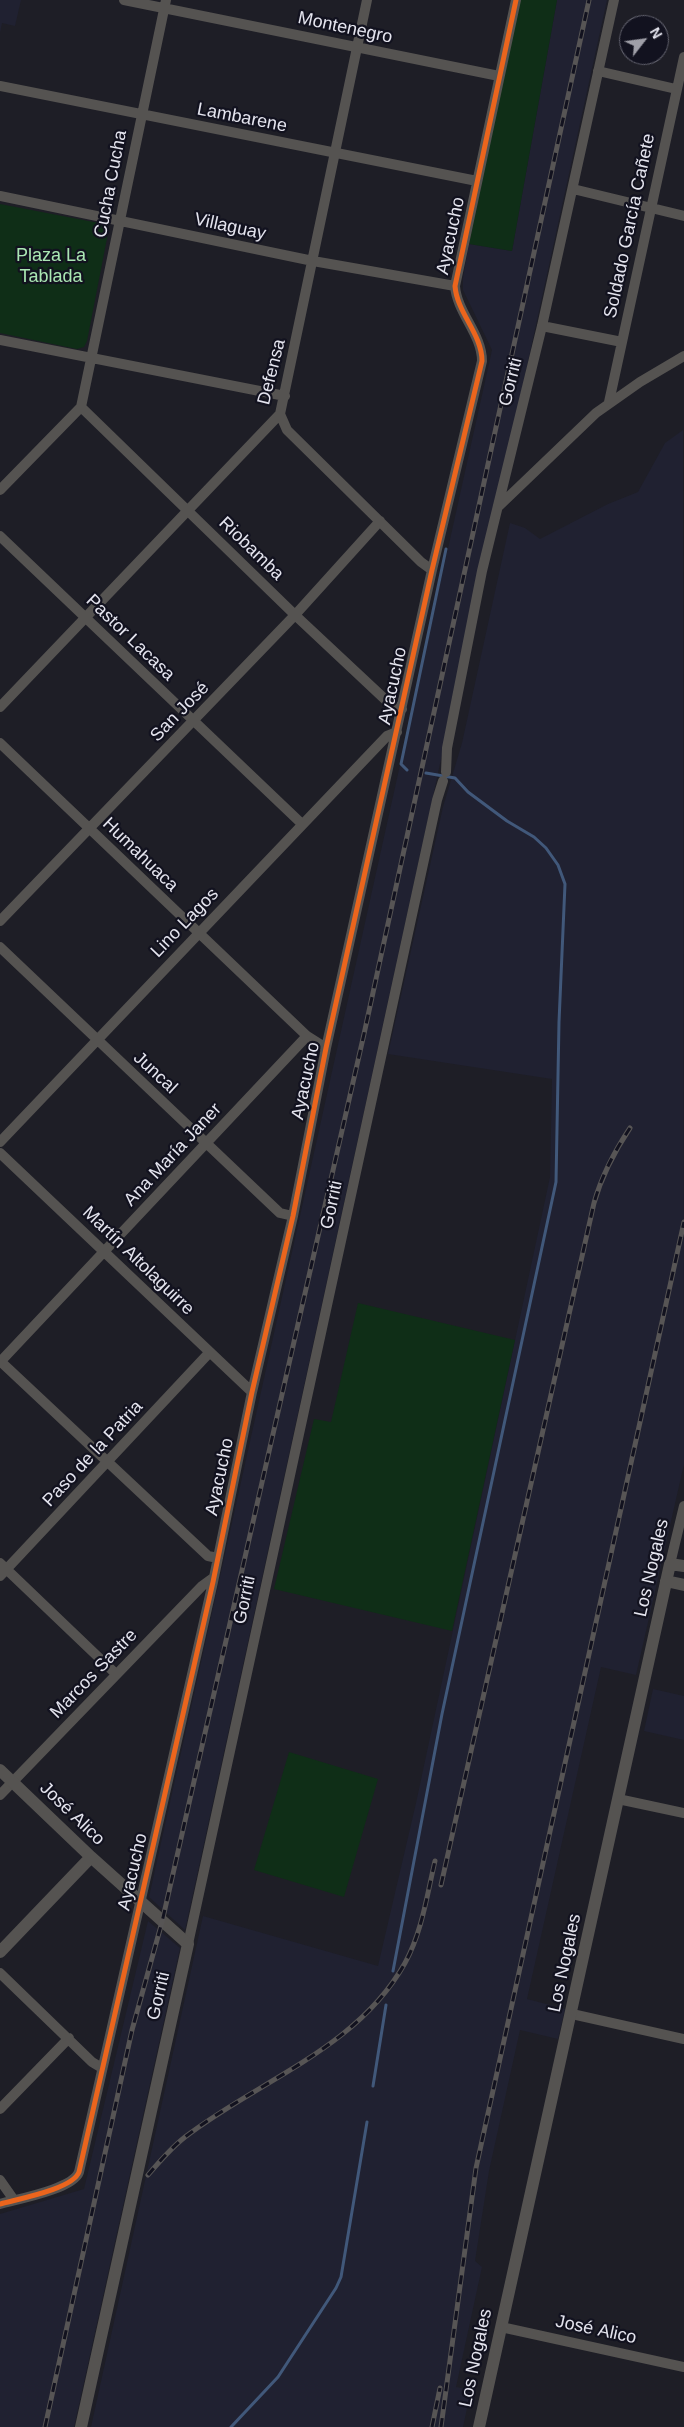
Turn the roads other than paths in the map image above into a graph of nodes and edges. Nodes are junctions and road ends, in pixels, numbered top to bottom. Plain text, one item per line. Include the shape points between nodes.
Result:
1 (124, 0) edge
2 (367, 0) edge
3 (516, 0) edge
4 (614, 0) edge
5 (165, 4) edge
6 (357, 47) junction
7 (684, 57) edge
8 (598, 71) junction
9 (499, 76) junction
10 (0, 86) edge
11 (676, 89) junction
12 (141, 115) junction
13 (336, 153) junction
14 (477, 181) junction
15 (573, 189) junction
16 (0, 196) edge
17 (651, 208) junction
18 (684, 216) edge
19 (120, 221) junction
20 (312, 261) junction
21 (455, 286) junction
22 (542, 326) junction
23 (0, 340) edge
24 (622, 342) junction
25 (684, 356) edge
26 (91, 358) junction
27 (285, 396) junction
28 (609, 402) junction
29 (81, 407) junction
30 (280, 414) junction
31 (0, 490) edge
32 (499, 507) junction
33 (188, 511) junction
34 (380, 521) junction
35 (0, 536) edge
36 (432, 570) junction
37 (295, 615) junction
38 (86, 618) junction
39 (0, 707) edge
40 (402, 709) junction
41 (193, 722) junction
42 (397, 732) junction
43 (0, 743) edge
44 (302, 824) junction
45 (89, 829) junction
46 (0, 921) edge
47 (198, 933) junction
48 (0, 946) edge
49 (307, 1036) junction
50 (96, 1040) junction
51 (326, 1048) junction
52 (0, 1142) edge
53 (206, 1144) junction
54 (0, 1153) edge
55 (292, 1216) junction
56 (104, 1253) junction
57 (209, 1354) junction
58 (0, 1362) edge
59 (252, 1392) junction
60 (108, 1462) junction
61 (684, 1506) edge
62 (218, 1558) junction
63 (670, 1564) junction
64 (684, 1566) edge
65 (2, 1570) edge
66 (214, 1578) junction
67 (666, 1581) junction
68 (684, 1585) edge
69 (116, 1674) junction
70 (0, 1770) edge
71 (13, 1782) junction
72 (0, 1795) edge
73 (618, 1799) junction
74 (684, 1813) edge
75 (91, 1857) junction
76 (140, 1902) junction
77 (188, 1944) junction
78 (0, 1952) edge
79 (0, 1973) edge
80 (572, 2014) junction
81 (69, 2038) junction
82 (684, 2039) edge
83 (102, 2068) junction
84 (0, 2109) edge
85 (0, 2180) edge
86 (14, 2200) junction
87 (0, 2204) edge
88 (501, 2327) junction
89 (684, 2367) edge
90 (81, 2427) edge
91 (479, 2427) edge

1 - 5 street, Montenegro
2 - 6 street, Defensa
3 - 9 street, Ayacucho
4 - 8 street, Gorriti
5 - 6 street, Montenegro
5 - 12 street, Cucha Cucha
6 - 9 street, Montenegro
6 - 13 street, Defensa
7 - 11 street, Soldado García Cañete
8 - 11 street
8 - 15 street, Gorriti
9 - 14 street, Ayacucho
10 - 12 street, Lambarene
11 - 17 street, Soldado García Cañete
12 - 13 street, Lambarene
12 - 19 street, Cucha Cucha
13 - 14 street, Lambarene
13 - 20 street, Defensa
14 - 21 street, Ayacucho
15 - 17 street
15 - 22 street, Gorriti
16 - 19 street, Villaguay
17 - 18 street
17 - 24 street, Soldado García Cañete
19 - 20 street, Villaguay
19 - 26 street, Cucha Cucha
20 - 21 street, Villaguay
20 - 27 street, Defensa
21 - 36 street, Ayacucho via 480,346 482,361
22 - 24 street
22 - 32 street, Gorriti
23 - 26 street
24 - 28 street, Soldado García Cañete
25 - 28 street
26 - 27 street
26 - 29 street, Cucha Cucha
27 - 30 street, Defensa
28 - 32 street
29 - 31 street
29 - 33 street, Riobamba
30 - 33 street, Defensa
30 - 34 street via 287,430
32 - 77 street, Gorriti via 482,571 447,748 445,776 437,800
33 - 37 street, Riobamba
33 - 38 street, Defensa
34 - 36 street
34 - 37 street, San José
35 - 38 street, Pastor Lacasa
36 - 40 street, Ayacucho
37 - 40 street, Riobamba via 390,704
37 - 41 street, San José
38 - 39 street, Defensa
38 - 41 street, Pastor Lacasa
40 - 42 street, Ayacucho
41 - 44 street, Pastor Lacasa
41 - 45 street, San José
42 - 44 street, Lino Lagos via 387,736
42 - 51 street, Ayacucho
43 - 45 street, Humahuaca
44 - 47 street, Lino Lagos
45 - 46 street, San José
45 - 47 street, Humahuaca
47 - 49 street, Humahuaca
47 - 50 street, Lino Lagos
48 - 50 street, Juncal
49 - 51 street, Humahuaca
49 - 53 street, Ana María Janer
50 - 52 street, Lino Lagos
50 - 53 street, Juncal
51 - 55 street, Ayacucho
53 - 55 street, Juncal via 280,1213
53 - 56 street, Ana María Janer
54 - 56 street, Martín Altolaguirre
55 - 59 street, Ayacucho
56 - 57 street, Martín Altolaguirre
56 - 58 street, Ana María Janer
57 - 59 street, Martín Altolaguirre
57 - 60 street, Paso de la Patria
58 - 60 street
59 - 62 street, Ayacucho
60 - 62 street via 208,1556
60 - 65 street, Paso de la Patria
61 - 63 street, Los Nogales
62 - 66 street, Ayacucho
63 - 64 street
63 - 67 street, Los Nogales
65 - 69 street
66 - 69 street, Marcos Sastre via 202,1586
66 - 76 street, Ayacucho
67 - 68 street
67 - 73 street, Los Nogales
69 - 71 street, Marcos Sastre
70 - 71 street, José Alico
71 - 72 street, Marcos Sastre
71 - 75 street, José Alico
73 - 74 street
73 - 80 street, Los Nogales
75 - 76 street, José Alico
75 - 78 street
76 - 77 street, José Alico
76 - 83 street, Ayacucho
77 - 90 street, Gorriti
79 - 81 street
80 - 82 street
80 - 88 street, Los Nogales
81 - 83 street
81 - 84 street
83 - 86 street, Ayacucho via 77,2177 66,2184
85 - 86 street
86 - 87 street
88 - 89 street, José Alico
88 - 91 street, Los Nogales

